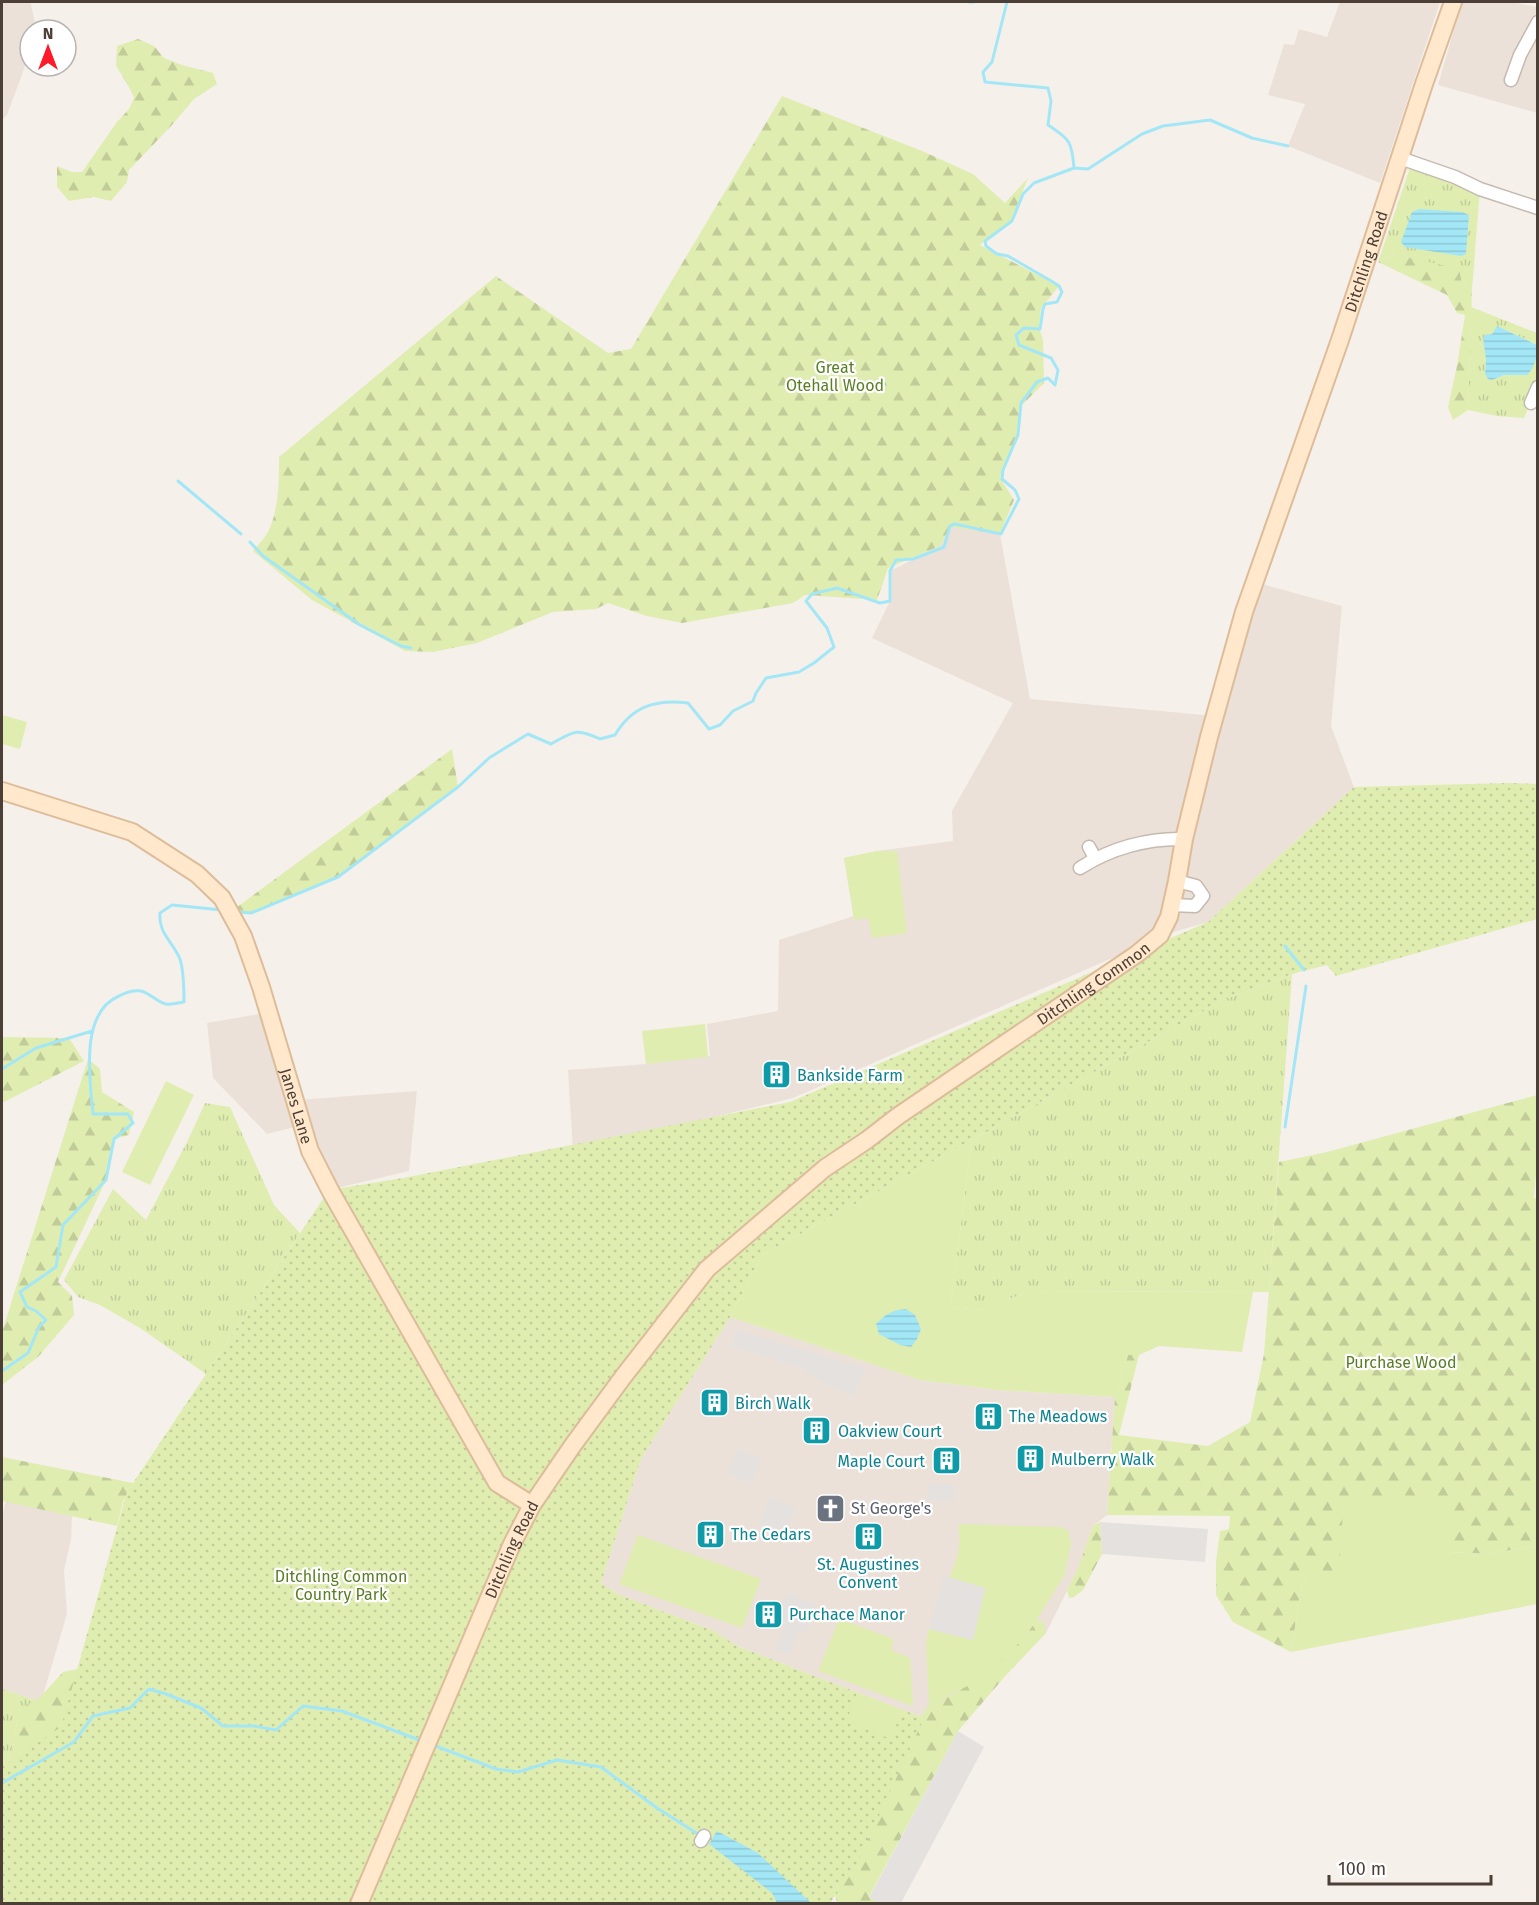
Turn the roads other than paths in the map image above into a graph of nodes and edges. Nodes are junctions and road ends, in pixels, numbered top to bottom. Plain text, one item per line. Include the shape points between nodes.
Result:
1 (1453, 2) edge
2 (1538, 22) edge
3 (1511, 80) dead end
4 (1400, 158) junction
5 (1538, 208) edge
6 (1537, 388) edge
7 (1531, 403) dead end
8 (1276, 522) joint
9 (2, 791) edge
10 (1184, 839) junction
11 (1089, 846) dead end
12 (1095, 858) junction
13 (1080, 868) dead end
14 (1177, 881) junction
15 (1172, 905) junction
16 (738, 1242) joint
17 (532, 1505) junction
18 (359, 1904) edge

1 - 4 main road, Ditchling Road
2 - 3 street
4 - 5 street
4 - 8 main road, Ditchling Road
6 - 7 street
8 - 10 main road, Ditchling Common via 1244,612
9 - 17 main road, Janes Lane via 132,832 197,874 222,898 243,936 261,987 310,1151 497,1483
10 - 12 street via 1161,838
10 - 14 main road, Ditchling Common
11 - 12 street
12 - 13 street
14 - 15 main road, Ditchling Common
14 - 15 street via 1196,886 1203,896 1195,906
15 - 16 main road, Ditchling Common via 1160,935 1137,954 825,1168
16 - 17 main road, Ditchling Road via 707,1269 629,1368
17 - 18 main road, Ditchling Road

